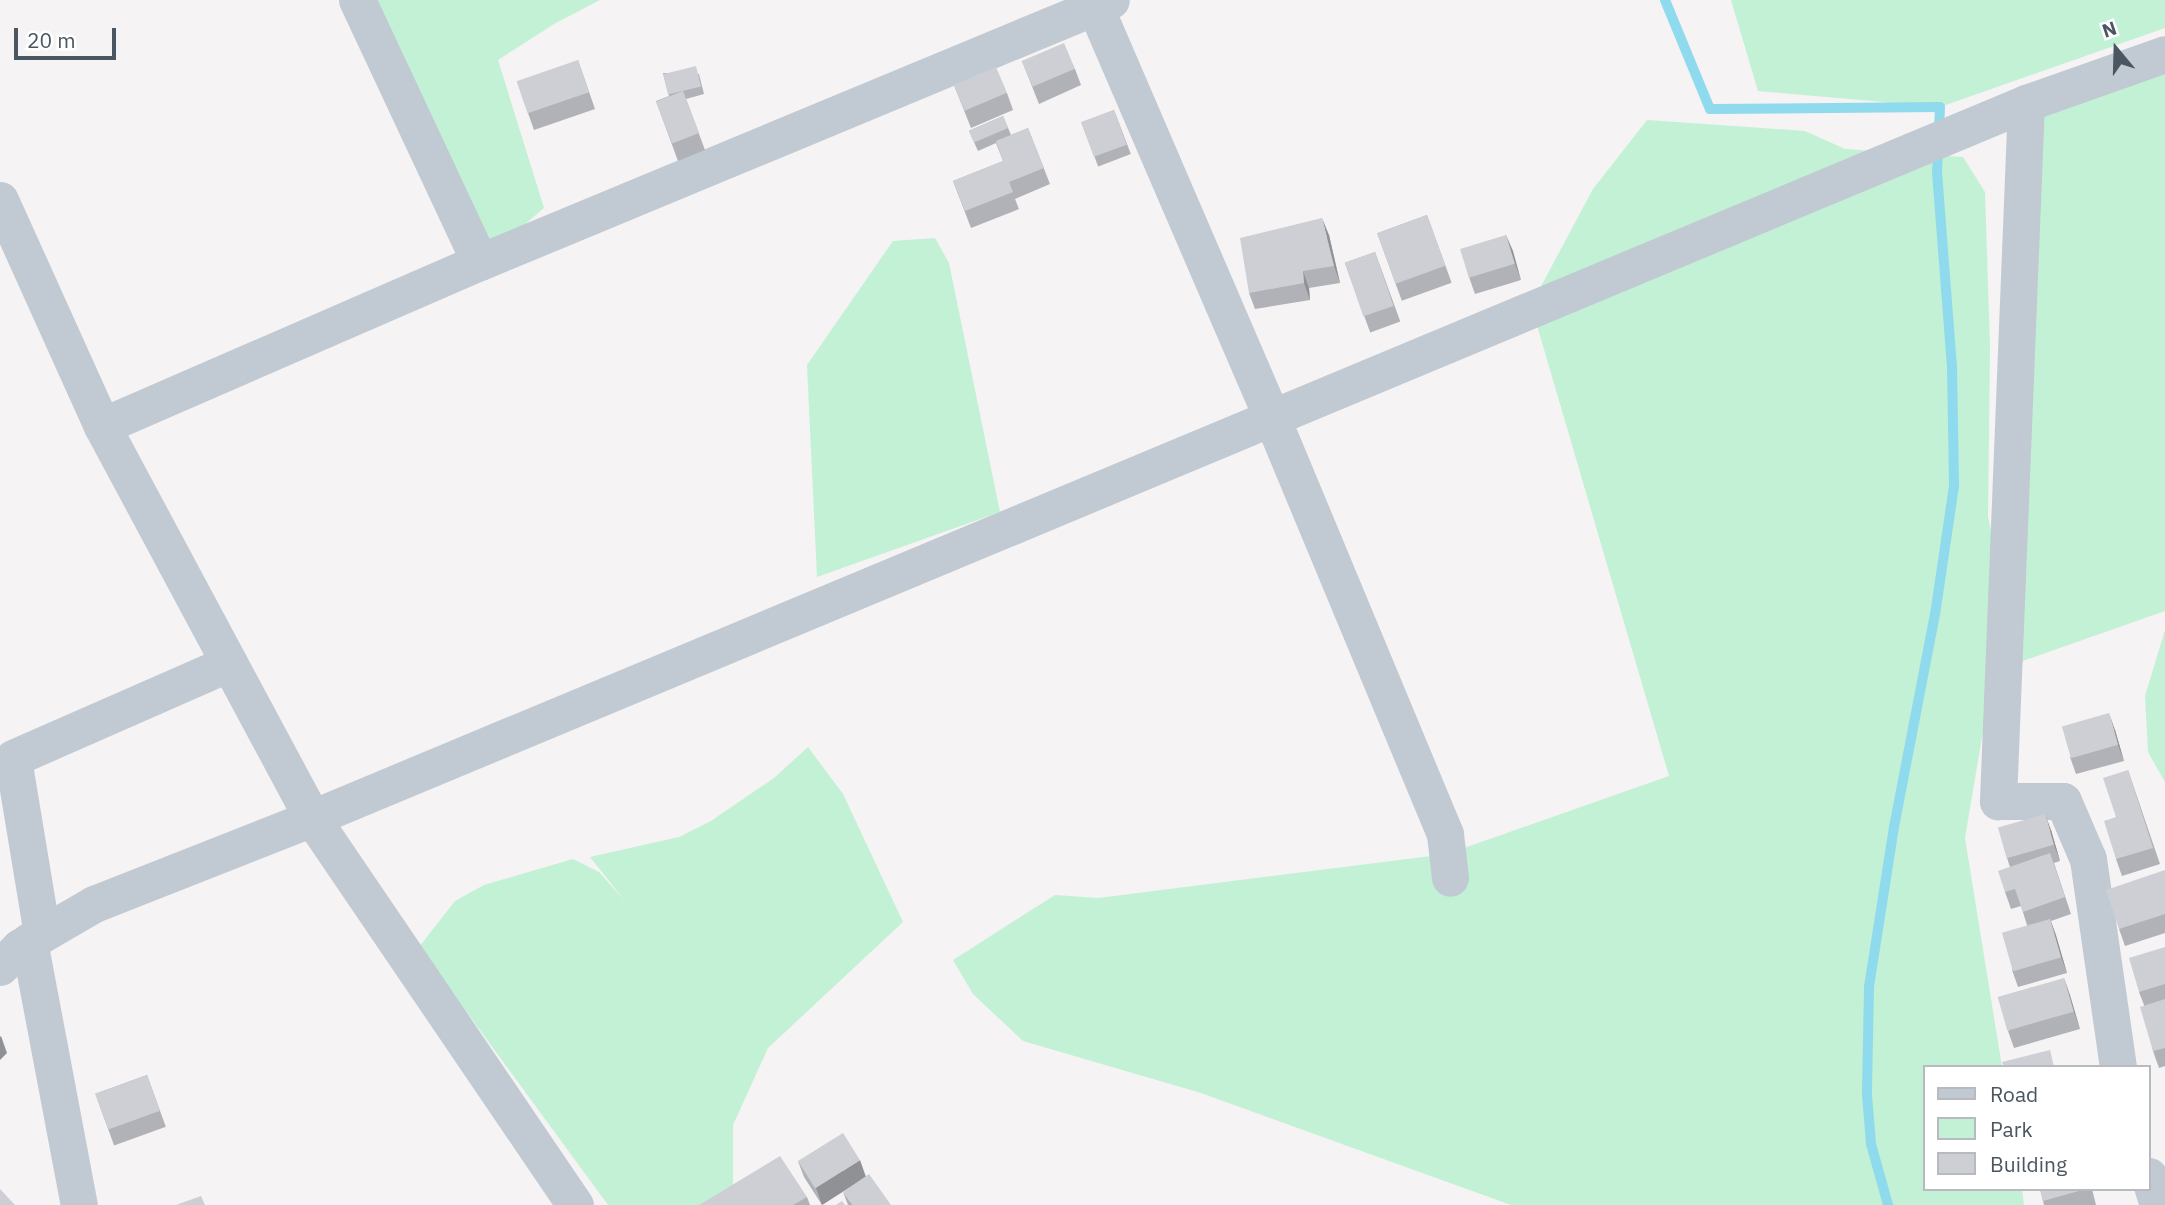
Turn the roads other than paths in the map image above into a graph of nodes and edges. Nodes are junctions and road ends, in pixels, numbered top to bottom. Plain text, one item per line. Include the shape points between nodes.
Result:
1 (356, 0) edge
2 (1099, 2) edge
3 (2165, 54) edge
4 (2025, 103) junction
5 (0, 200) edge
6 (480, 262) junction
7 (1270, 416) junction
8 (102, 426) junction
9 (229, 663) junction
10 (312, 818) junction
11 (1450, 878) dead end
12 (36, 937) junction
13 (0, 967) edge
14 (2119, 1065) edge
15 (2151, 1182) edge
16 (79, 1205) edge
17 (575, 1205) edge
18 (2158, 1205) edge

1 - 6 street
2 - 6 street
2 - 7 street
3 - 4 street
4 - 7 street
4 - 14 street via 1998,801 2063,801 2088,859
5 - 8 street
6 - 8 street
7 - 10 street
7 - 11 street via 1445,834
8 - 9 street
9 - 10 street
9 - 12 street via 13,758
10 - 12 street via 94,904
10 - 17 street
12 - 13 street
12 - 16 street
15 - 18 street

